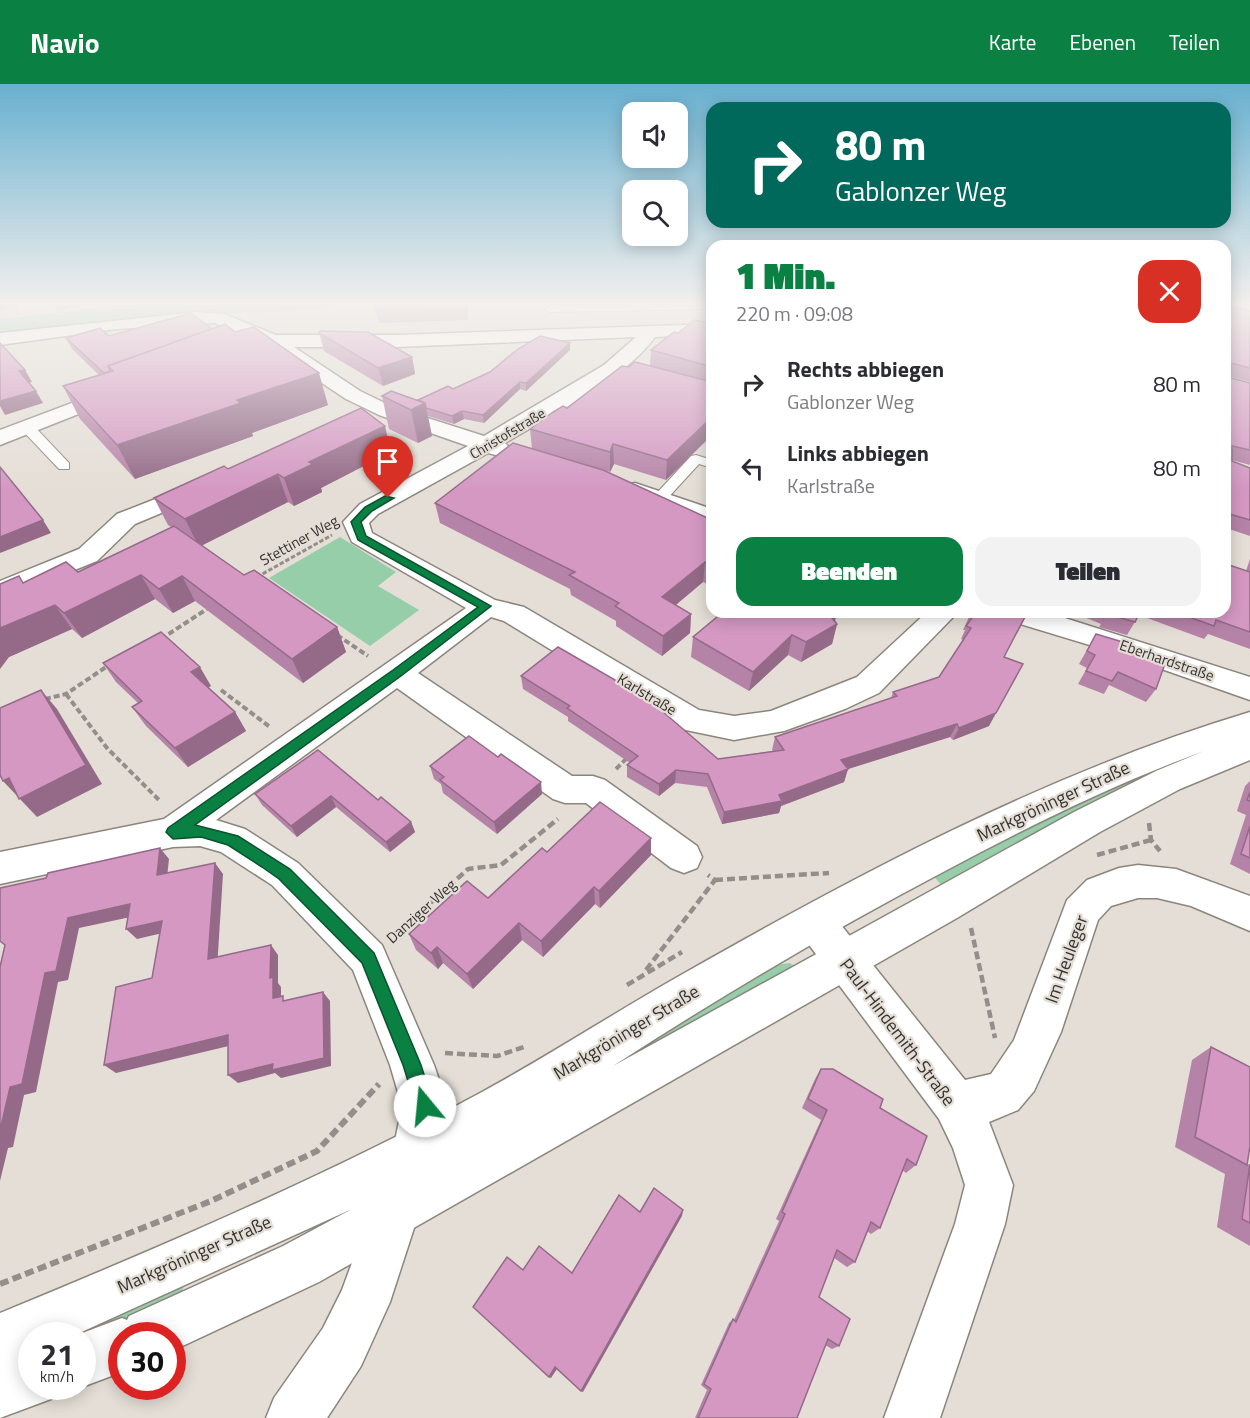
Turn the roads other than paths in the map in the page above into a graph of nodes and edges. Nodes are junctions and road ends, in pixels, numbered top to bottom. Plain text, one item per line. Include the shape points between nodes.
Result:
1 (310, 366) edge
2 (614, 367) joint
3 (636, 373) edge
4 (134, 385) edge
5 (386, 411) junction
6 (353, 424) edge
7 (27, 427) junction
8 (0, 438) edge
9 (488, 446) junction
10 (520, 455) edge
11 (706, 462) edge
12 (64, 466) dead end
13 (223, 479) edge
14 (618, 484) edge
15 (660, 498) junction
16 (706, 515) edge
17 (356, 522) joint
18 (0, 591) edge
19 (486, 606) junction
20 (938, 618) edge
21 (1034, 618) edge
22 (397, 673) junction
23 (1250, 690) edge
24 (1250, 724) edge
25 (1250, 746) edge
26 (178, 828) junction
27 (684, 857) road end
28 (0, 868) edge
29 (1250, 914) edge
30 (815, 922) junction
31 (844, 960) junction
32 (955, 1103) junction
33 (416, 1151) junction
34 (394, 1211) junction
35 (176, 1322) edge
36 (0, 1340) edge
37 (18, 1385) edge
38 (0, 1392) edge
39 (294, 1418) edge
40 (912, 1418) edge

1 - 5 street
2 - 3 street
2 - 9 street, Christofstraße
4 - 7 street
5 - 6 street
5 - 9 street
7 - 8 street
7 - 12 lane
9 - 10 street
9 - 17 street, Christofstraße via 369,509
11 - 15 lane via 696,459
13 - 18 street via 126,519 88,555
14 - 15 street
15 - 16 street
17 - 19 street, Karlstraße via 361,537
19 - 20 street, Karlstraße via 514,614 692,721 734,728 773,723 868,686
19 - 22 street
21 - 23 street, Eberhardstraße
22 - 26 street
22 - 27 street via 565,789 593,790
24 - 30 street, Markgröninger Straße via 1188,741 1076,786
25 - 31 street, Markgröninger Straße via 1168,780 1087,822
26 - 28 street
26 - 33 street via 232,840 285,874 368,958 425,1106
29 - 32 street, Im Heuleger via 1191,889 1147,880 1120,883 1098,893 1081,912 1030,1056 1007,1091 979,1102
30 - 31 street, Paul-Hindemith-Straße
30 - 33 street, Markgröninger Straße via 564,1071
31 - 32 street, Paul-Hindemith-Straße
31 - 34 street, Markgröninger Straße
32 - 40 street, Paul-Hindemith-Straße via 989,1185 980,1224
33 - 34 street
33 - 36 street, Markgröninger Straße via 210,1249
34 - 35 street, Markgröninger Straße via 301,1264
34 - 39 street via 382,1255 342,1347
37 - 38 street

